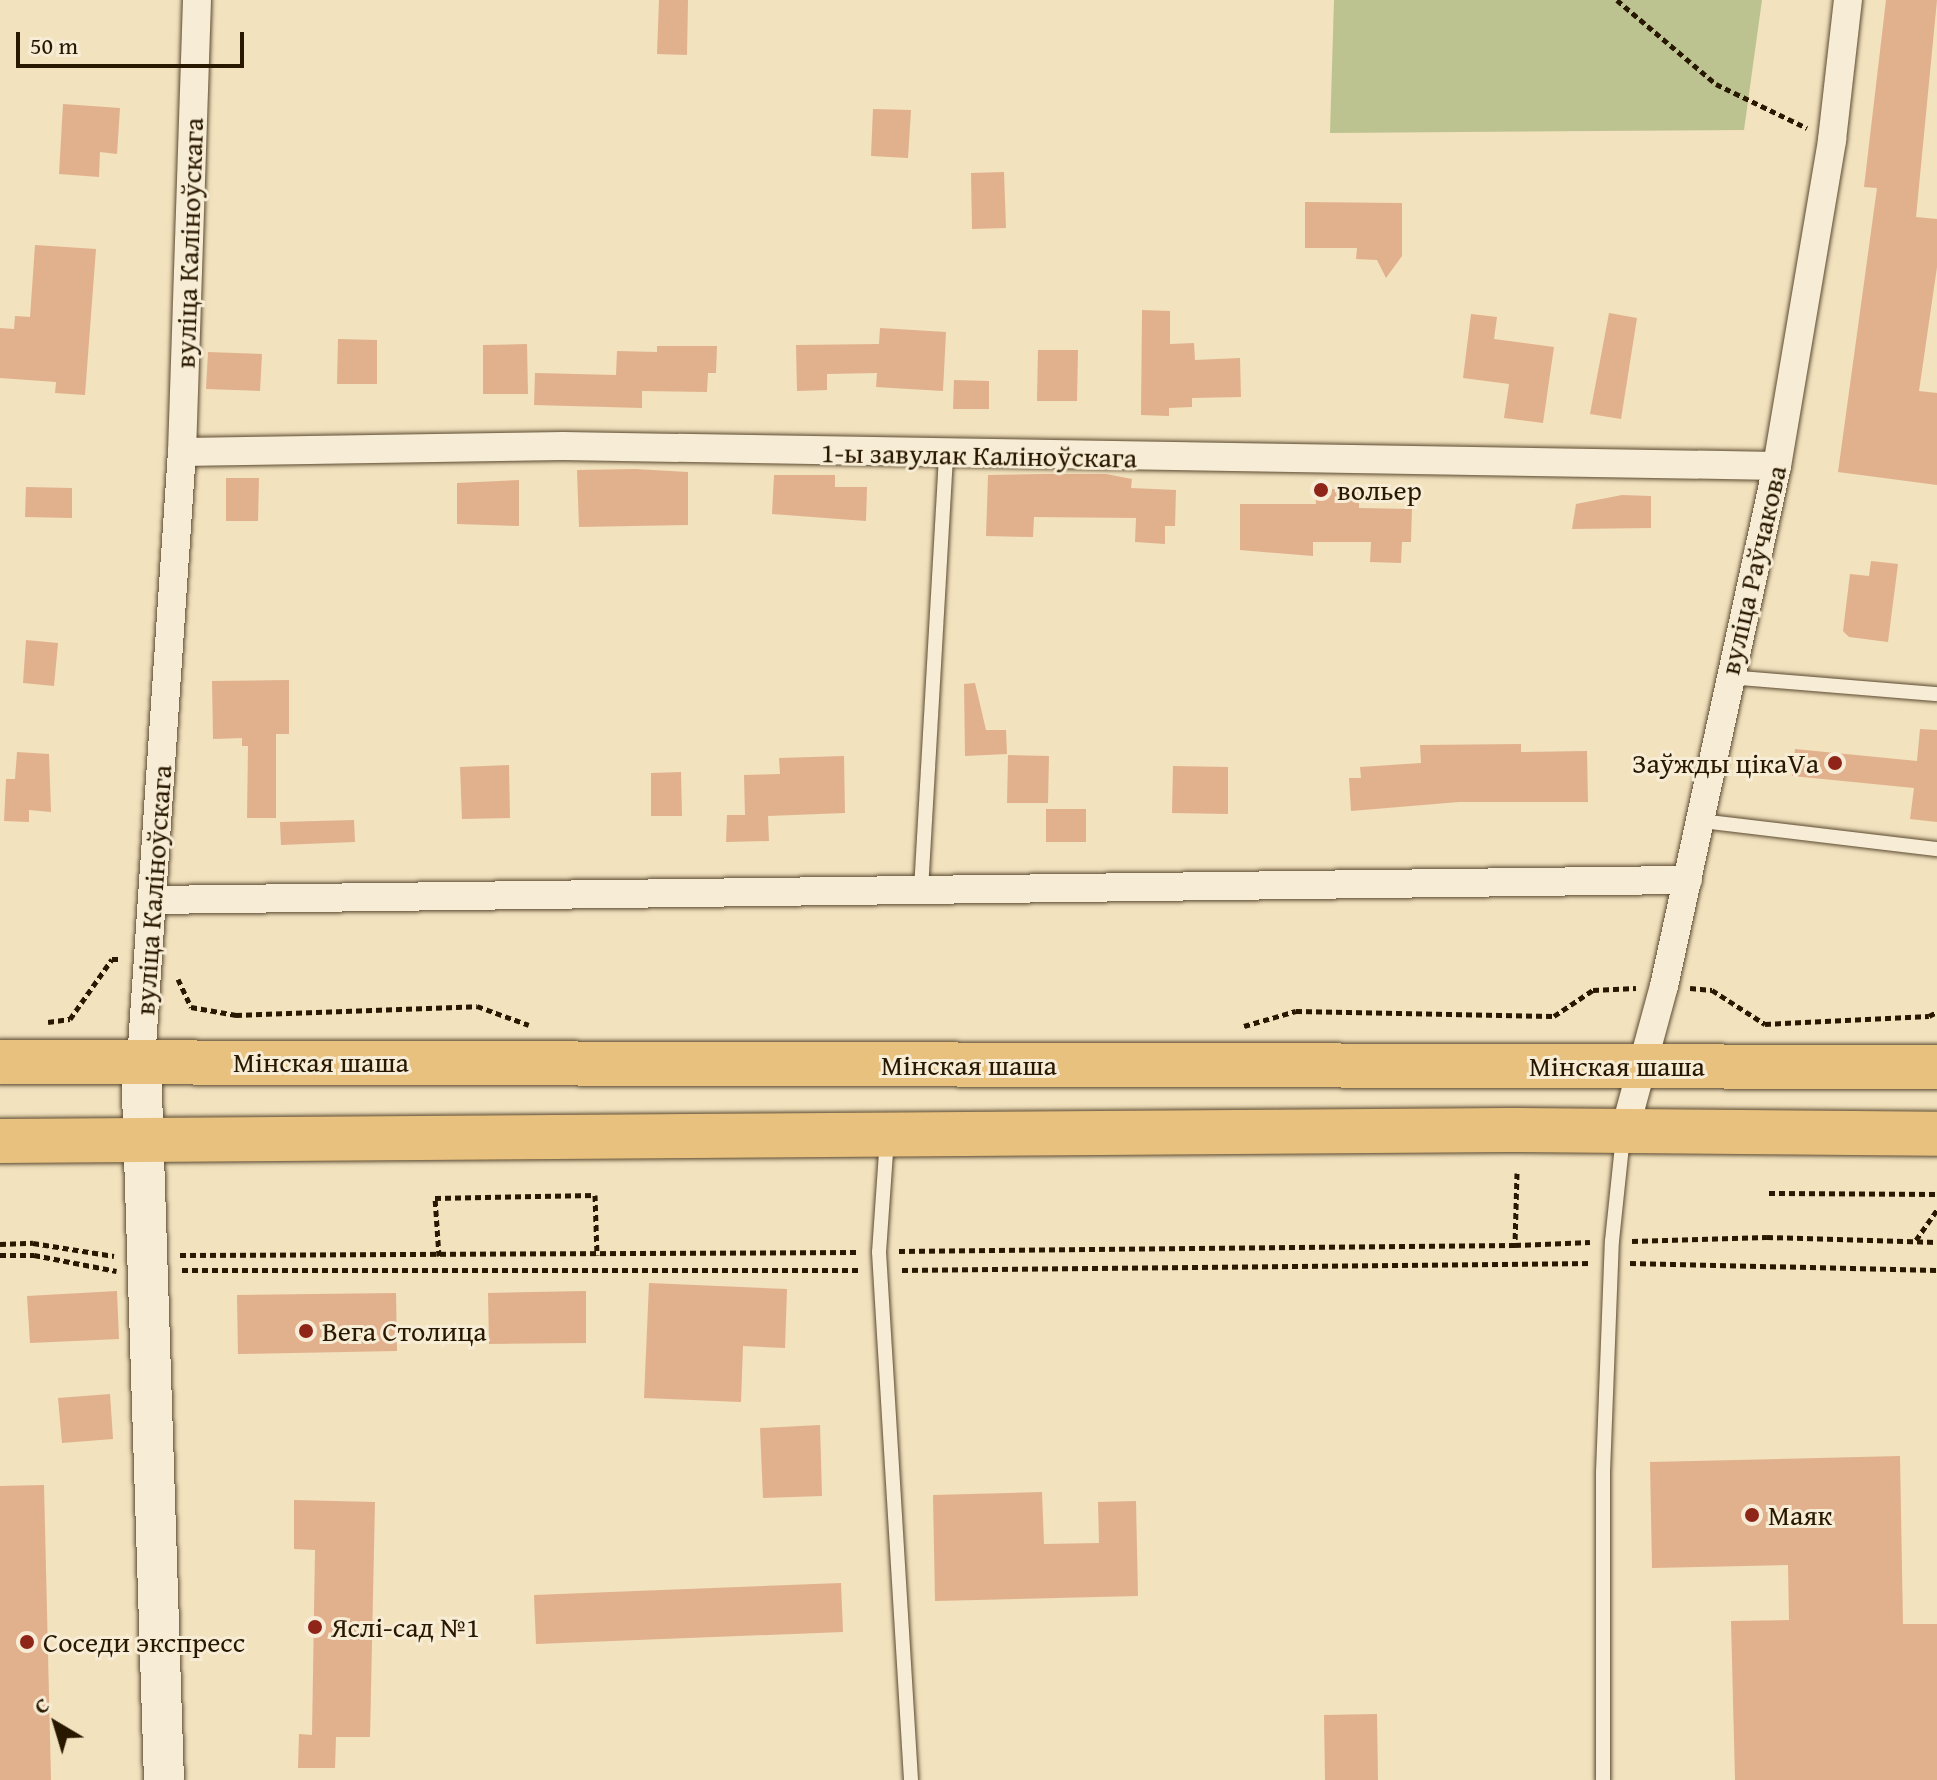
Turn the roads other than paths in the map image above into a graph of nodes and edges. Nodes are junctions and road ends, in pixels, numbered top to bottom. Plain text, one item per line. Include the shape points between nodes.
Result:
1 (197, 0) edge
2 (1848, 0) edge
3 (182, 452) junction
4 (946, 456) junction
5 (1777, 466) junction
6 (1729, 677) junction
7 (1937, 694) edge
8 (1701, 821) junction
9 (1937, 849) edge
10 (1688, 880) junction
11 (921, 890) junction
12 (152, 900) junction
13 (141, 1061) junction
14 (0, 1062) edge
15 (1640, 1063) junction
16 (1937, 1067) edge
17 (1624, 1133) junction
18 (1937, 1134) edge
19 (887, 1135) junction
20 (0, 1141) edge
21 (141, 1141) junction
22 (164, 1780) edge
23 (911, 1780) edge
24 (1603, 1780) edge

1 - 3 street, вуліца Каліноўскага
2 - 5 street, вуліца Раўчакова via 1832,140
3 - 4 street, 1-ы завулак Каліноўскага via 563,446
3 - 12 street, вуліца Каліноўскага
4 - 5 street, 1-ы завулак Каліноўскага
4 - 11 lane
5 - 6 street, вуліца Раўчакова
6 - 7 lane
6 - 8 street, вуліца Раўчакова
8 - 9 lane
8 - 10 street, вуліца Раўчакова
10 - 11 street
10 - 15 street, вуліца Раўчакова
11 - 12 street
12 - 13 street, вуліца Каліноўскага
13 - 14 main road, Мінская шаша
13 - 15 main road, Мінская шаша
13 - 21 main road, вуліца Каліноўскага
15 - 16 main road, Мінская шаша
15 - 17 street, вуліца Раўчакова
17 - 18 main road
17 - 19 main road
17 - 24 lane via 1612,1241 1603,1472
19 - 21 main road
19 - 23 lane via 879,1252
20 - 21 main road
21 - 22 main road, вуліца Каліноўскага

